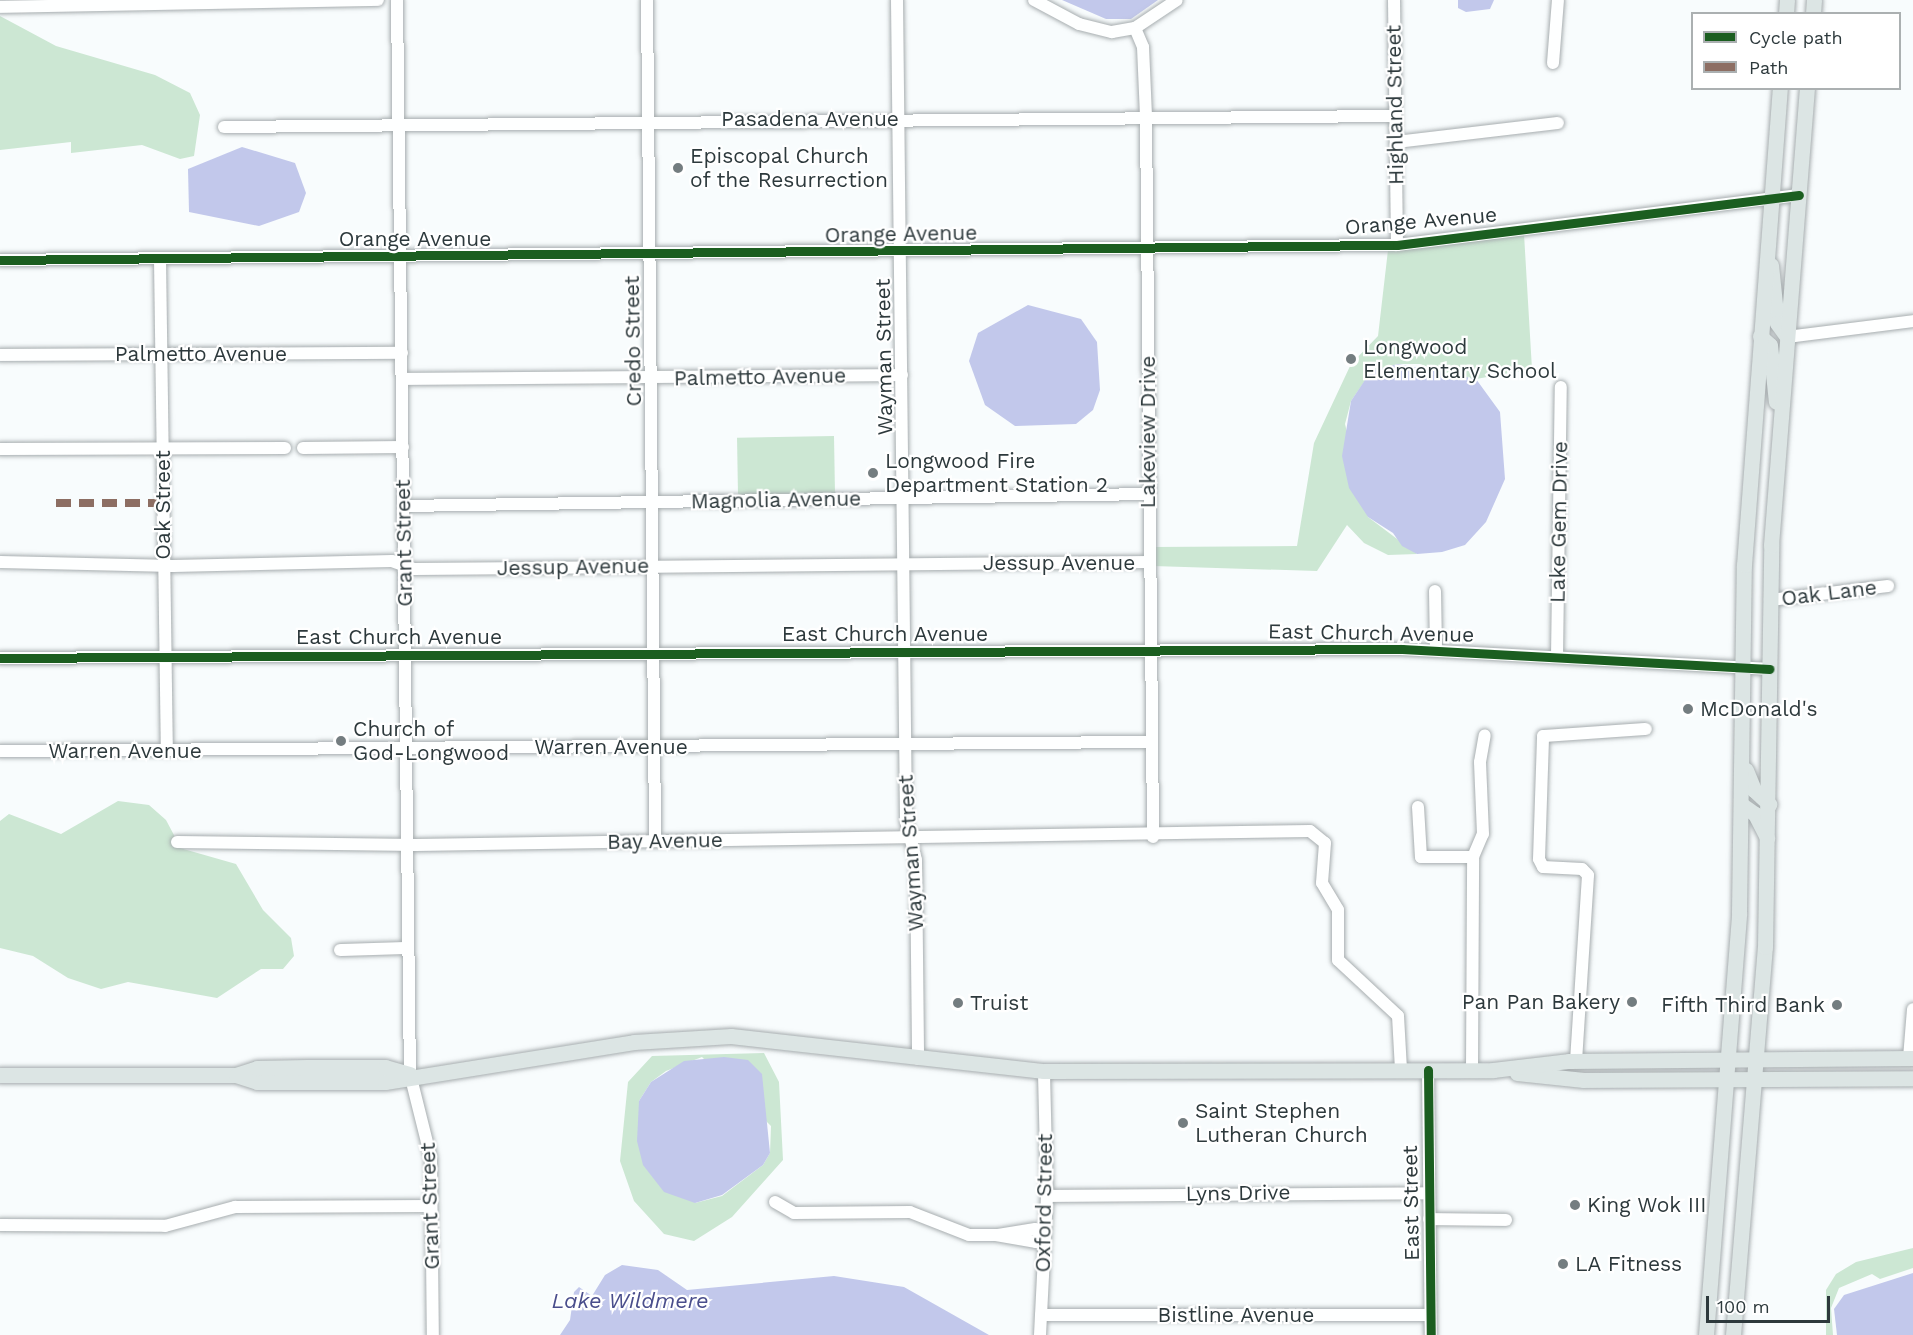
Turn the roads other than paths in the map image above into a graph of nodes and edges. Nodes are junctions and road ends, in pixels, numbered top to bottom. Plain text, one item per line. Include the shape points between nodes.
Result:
1 (378, 0) edge
2 (397, 0) edge
3 (647, 0) edge
4 (897, 0) edge
5 (1034, 0) edge
6 (1177, 0) edge
7 (1394, 0) edge
8 (1558, 0) edge
9 (0, 7) edge
10 (1135, 28) junction
11 (1553, 63) dead end
12 (1780, 90) edge
13 (1807, 90) edge
14 (1146, 116) junction
15 (1395, 116) junction
16 (898, 119) junction
17 (649, 121) junction
18 (1558, 123) dead end
19 (398, 125) junction
20 (224, 127) dead end
21 (1396, 142) junction
22 (1799, 195) junction
23 (1772, 198) junction
24 (1397, 245) junction
25 (1768, 248) junction
26 (1147, 249) junction
27 (901, 252) junction
28 (650, 256) junction
29 (399, 258) junction
30 (160, 259) junction
31 (0, 260) edge
32 (1913, 321) edge
33 (1760, 336) junction
34 (1787, 337) junction
35 (402, 352) junction
36 (160, 354) junction
37 (0, 355) edge
38 (902, 375) junction
39 (651, 378) junction
40 (402, 379) junction
41 (1562, 387) dead end
42 (1780, 429) junction
43 (403, 447) junction
44 (285, 448) dead end
45 (303, 448) dead end
46 (0, 449) edge
47 (163, 449) junction
48 (1148, 494) junction
49 (904, 498) junction
50 (652, 501) junction
51 (403, 506) junction
52 (0, 562) edge
53 (1149, 562) junction
54 (164, 564) junction
55 (904, 564) junction
56 (404, 565) junction
57 (652, 567) junction
58 (1888, 586) dead end
59 (1435, 591) dead end
60 (1770, 600) junction
61 (1150, 650) junction
62 (1436, 650) junction
63 (654, 653) junction
64 (905, 653) junction
65 (405, 654) junction
66 (165, 656) junction
67 (1557, 657) junction
68 (0, 658) edge
69 (1742, 667) junction
70 (1769, 669) junction
71 (1646, 729) dead end
72 (1485, 735) dead end
73 (1151, 742) junction
74 (905, 745) junction
75 (655, 747) junction
76 (406, 748) junction
77 (0, 751) edge
78 (167, 751) junction
79 (1742, 759) junction
80 (1769, 804) junction
81 (1742, 805) junction
82 (1418, 807) dead end
83 (1153, 837) junction
84 (912, 839) junction
85 (656, 841) junction
86 (177, 842) dead end
87 (407, 843) junction
88 (1769, 844) junction
89 (1473, 857) junction
90 (407, 948) junction
91 (340, 950) dead end
92 (1913, 1009) edge
93 (1755, 1058) junction
94 (1911, 1058) edge
95 (918, 1059) junction
96 (1727, 1059) junction
97 (1576, 1060) junction
98 (1401, 1070) junction
99 (1428, 1070) junction
100 (1472, 1070) junction
101 (1493, 1070) junction
102 (1044, 1071) junction
103 (410, 1074) junction
104 (0, 1075) edge
105 (1726, 1078) junction
106 (1753, 1078) junction
107 (1913, 1078) edge
108 (1429, 1193) junction
109 (1047, 1196) junction
110 (775, 1202) dead end
111 (431, 1206) junction
112 (1429, 1219) junction
113 (1506, 1220) dead end
114 (0, 1225) edge
115 (1043, 1235) junction
116 (1041, 1315) junction
117 (1430, 1315) junction
118 (433, 1335) edge
119 (1040, 1335) edge
120 (1431, 1335) edge
121 (1706, 1335) edge
122 (1733, 1335) edge

1 - 9 street
2 - 19 street, Grant Street
3 - 17 street, Credo Street
4 - 16 street, Wayman Street
5 - 10 street via 1096,30
6 - 10 street
7 - 15 street, Highland Street
8 - 11 street
10 - 14 street, Lakeview Drive via 1143,47
12 - 23 main road
13 - 22 main road
14 - 15 street, Pasadena Avenue
14 - 16 street, Pasadena Avenue
14 - 26 street, Lakeview Drive
15 - 21 street, Highland Street
16 - 17 street, Pasadena Avenue
16 - 27 street, Wayman Street
17 - 19 street, Pasadena Avenue
17 - 28 street, Credo Street
18 - 21 street
19 - 20 street, Pasadena Avenue
19 - 29 street, Grant Street
21 - 24 street, Highland Street
22 - 23 street, Orange Avenue
22 - 34 main road
23 - 24 street, Orange Avenue
23 - 25 main road
24 - 26 street, Orange Avenue
25 - 33 main road
25 - 34 main road via 1777,322
26 - 27 street, Orange Avenue
26 - 48 street, Lakeview Drive
27 - 28 street, Orange Avenue
27 - 38 street, Wayman Street
28 - 29 street, Orange Avenue
28 - 39 street, Credo Street
29 - 30 street, Orange Avenue
29 - 35 street, Grant Street
30 - 31 street, Orange Avenue
30 - 36 street, Oak Street
32 - 34 street
33 - 42 main road via 1770,345
33 - 69 main road
34 - 42 main road
35 - 36 street, Palmetto Avenue
35 - 40 street, Grant Street
36 - 37 street, Palmetto Avenue
36 - 47 street, Oak Street
38 - 39 street, Palmetto Avenue
38 - 49 street, Wayman Street
39 - 40 street, Palmetto Avenue
39 - 50 street, Credo Street
40 - 43 street, Grant Street
41 - 67 street, Lake Gem Drive
42 - 60 main road
43 - 45 street
43 - 51 street, Grant Street
44 - 47 street
46 - 47 street
47 - 54 street, Oak Street
48 - 49 street, Magnolia Avenue
48 - 53 street, Lakeview Drive
49 - 50 street, Magnolia Avenue
49 - 55 street, Wayman Street
50 - 51 street, Magnolia Avenue
50 - 57 street, Credo Street
51 - 56 street, Grant Street
52 - 54 street, Jessup Avenue
53 - 55 street, Jessup Avenue
53 - 61 street, Lakeview Drive
54 - 56 street, Jessup Avenue
54 - 66 street, Oak Street
55 - 57 street, Jessup Avenue
55 - 64 street, Wayman Street
56 - 57 street, Jessup Avenue
56 - 65 street, Grant Street
57 - 63 street, Credo Street
58 - 60 street, Oak Lane
59 - 62 street
60 - 70 main road
61 - 62 street, East Church Avenue
61 - 64 street, East Church Avenue
61 - 73 street, Lakeview Drive
62 - 67 street, East Church Avenue
63 - 64 street, East Church Avenue
63 - 65 street, East Church Avenue
63 - 75 street, Credo Street
64 - 74 street, Wayman Street
65 - 66 street, East Church Avenue
65 - 76 street, Grant Street
66 - 68 street, East Church Avenue
66 - 78 street, Oak Street
67 - 69 street, East Church Avenue
69 - 70 street, East Church Avenue
69 - 79 main road
70 - 80 main road
71 - 97 street via 1543,736 1539,859 1543,867 1582,869 1588,875
72 - 89 street via 1480,762 1483,834
73 - 74 street, Warren Avenue
73 - 83 street, Lakeview Drive
74 - 75 street, Warren Avenue
74 - 84 street, Wayman Street via 906,821
75 - 76 street, Warren Avenue
75 - 85 street, Credo Street
76 - 78 street, Warren Avenue
76 - 87 street, Grant Street
77 - 78 street, Warren Avenue
79 - 80 main road via 1754,790
79 - 81 main road
80 - 88 main road
81 - 88 main road via 1755,814
81 - 96 main road
82 - 89 street via 1421,857
83 - 84 street, Bay Avenue
83 - 98 street, Bay Avenue via 1319,834 1324,843 1322,883 1338,910 1338,960 1398,1016
84 - 85 street, Bay Avenue
84 - 95 street, Wayman Street
85 - 87 street, Bay Avenue
86 - 87 street, Bay Avenue
87 - 90 street, Grant Street
88 - 93 main road
89 - 100 street
90 - 91 street
90 - 103 street, Grant Street
92 - 94 street
93 - 94 main road
93 - 96 main road
93 - 106 main road
95 - 102 main road
95 - 103 main road via 792,1038 700,1036
96 - 97 main road
96 - 105 main road
97 - 101 main road
98 - 99 main road
98 - 102 main road
99 - 100 main road
99 - 108 street, East Street
100 - 101 main road
101 - 105 main road via 1567,1080
102 - 109 street, Oxford Street
103 - 104 main road via 385,1067 337,1067 257,1068 236,1075
103 - 111 street, Grant Street via 429,1139
105 - 106 main road
105 - 121 main road
106 - 107 main road
106 - 122 main road
108 - 109 street, Lyns Drive
108 - 112 street, East Street
109 - 115 street, Oxford Street
110 - 115 street via 794,1213 916,1213 969,1235 1035,1229
111 - 114 street via 235,1207 165,1226
111 - 118 street, Grant Street
112 - 113 street
112 - 117 street, East Street
115 - 116 street, Oxford Street
116 - 117 street, Bistline Avenue
116 - 119 street, Oxford Street
117 - 120 street, East Street

